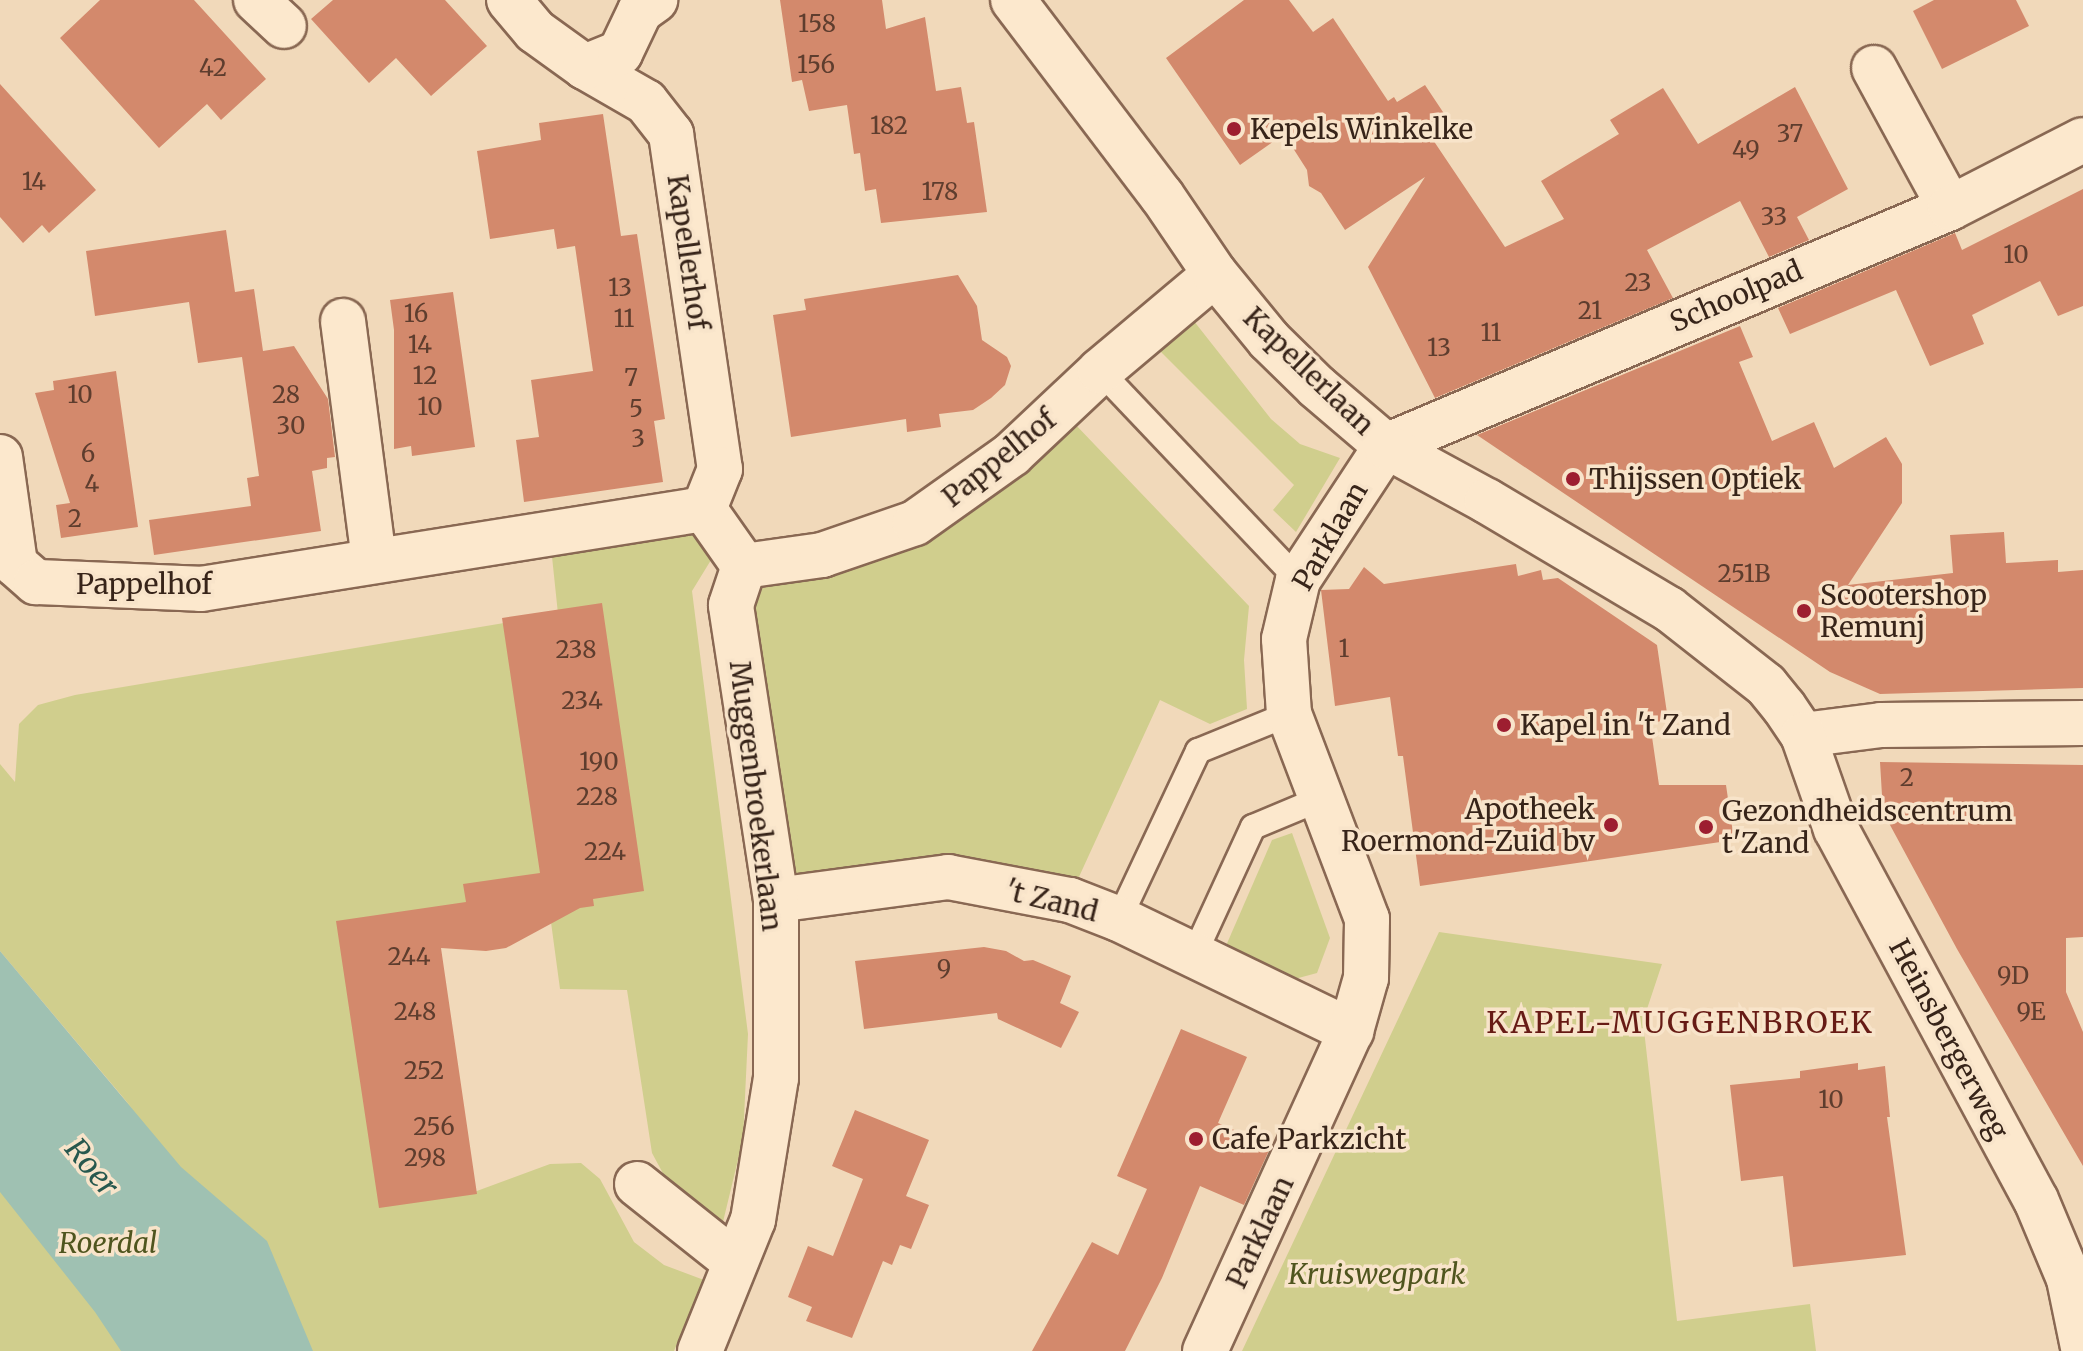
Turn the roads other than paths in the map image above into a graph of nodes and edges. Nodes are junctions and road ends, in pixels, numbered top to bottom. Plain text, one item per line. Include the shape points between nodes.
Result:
1 (509, 0) edge
2 (655, 0) edge
3 (1013, 0) edge
4 (585, 67) junction
5 (1874, 68) dead end
6 (2083, 140) edge
7 (1950, 208) junction
8 (1215, 274) junction
9 (343, 321) dead end
10 (1100, 371) junction
11 (1386, 446) junction
12 (0, 457) edge
13 (704, 509) junction
14 (374, 560) junction
15 (744, 566) junction
16 (1298, 580) junction
17 (1289, 714) junction
18 (2083, 723) edge
19 (1803, 735) junction
20 (1320, 799) junction
21 (776, 900) junction
22 (1119, 919) junction
23 (1194, 955) junction
24 (1351, 1031) junction
25 (637, 1184) dead end
26 (735, 1262) junction
27 (2083, 1347) edge
28 (700, 1351) edge
29 (1205, 1351) edge

1 - 4 street, Kapellerhof via 535,31
2 - 4 street via 640,11 620,53
3 - 8 street, Kapellerlaan
4 - 13 street, Kapellerhof via 646,102 671,134 720,469
5 - 7 street
6 - 7 street, Schoolpad
7 - 11 street, Schoolpad
8 - 10 street, Pappelhof
8 - 11 street, Kapellerlaan via 1269,340
9 - 14 street
10 - 15 street, Pappelhof via 1012,454 915,523 822,555
10 - 16 lane
11 - 16 street, Parklaan
11 - 19 street, Kapellerlaan via 1669,609 1766,685
12 - 14 street, Pappelhof via 15,564 36,582 201,589
13 - 14 street, Pappelhof
13 - 15 street
15 - 21 street, Muggenbroekerlaan via 731,605
16 - 17 street, Parklaan via 1284,639
17 - 20 street, Parklaan
17 - 22 lane via 1198,751
18 - 19 street via 1881,725
19 - 27 street, Heinsbergerweg via 1836,829 2036,1200 2069,1279
20 - 23 lane via 1253,827
20 - 24 street, Parklaan via 1367,919 1366,978
21 - 22 street, 't Zand via 948,877 1070,900
21 - 26 street, Muggenbroekerlaan via 776,1078 753,1220
22 - 23 street, 't Zand
23 - 24 street, 't Zand
24 - 29 street, Parklaan
25 - 26 street
26 - 28 street, Muggenbroekerlaan

